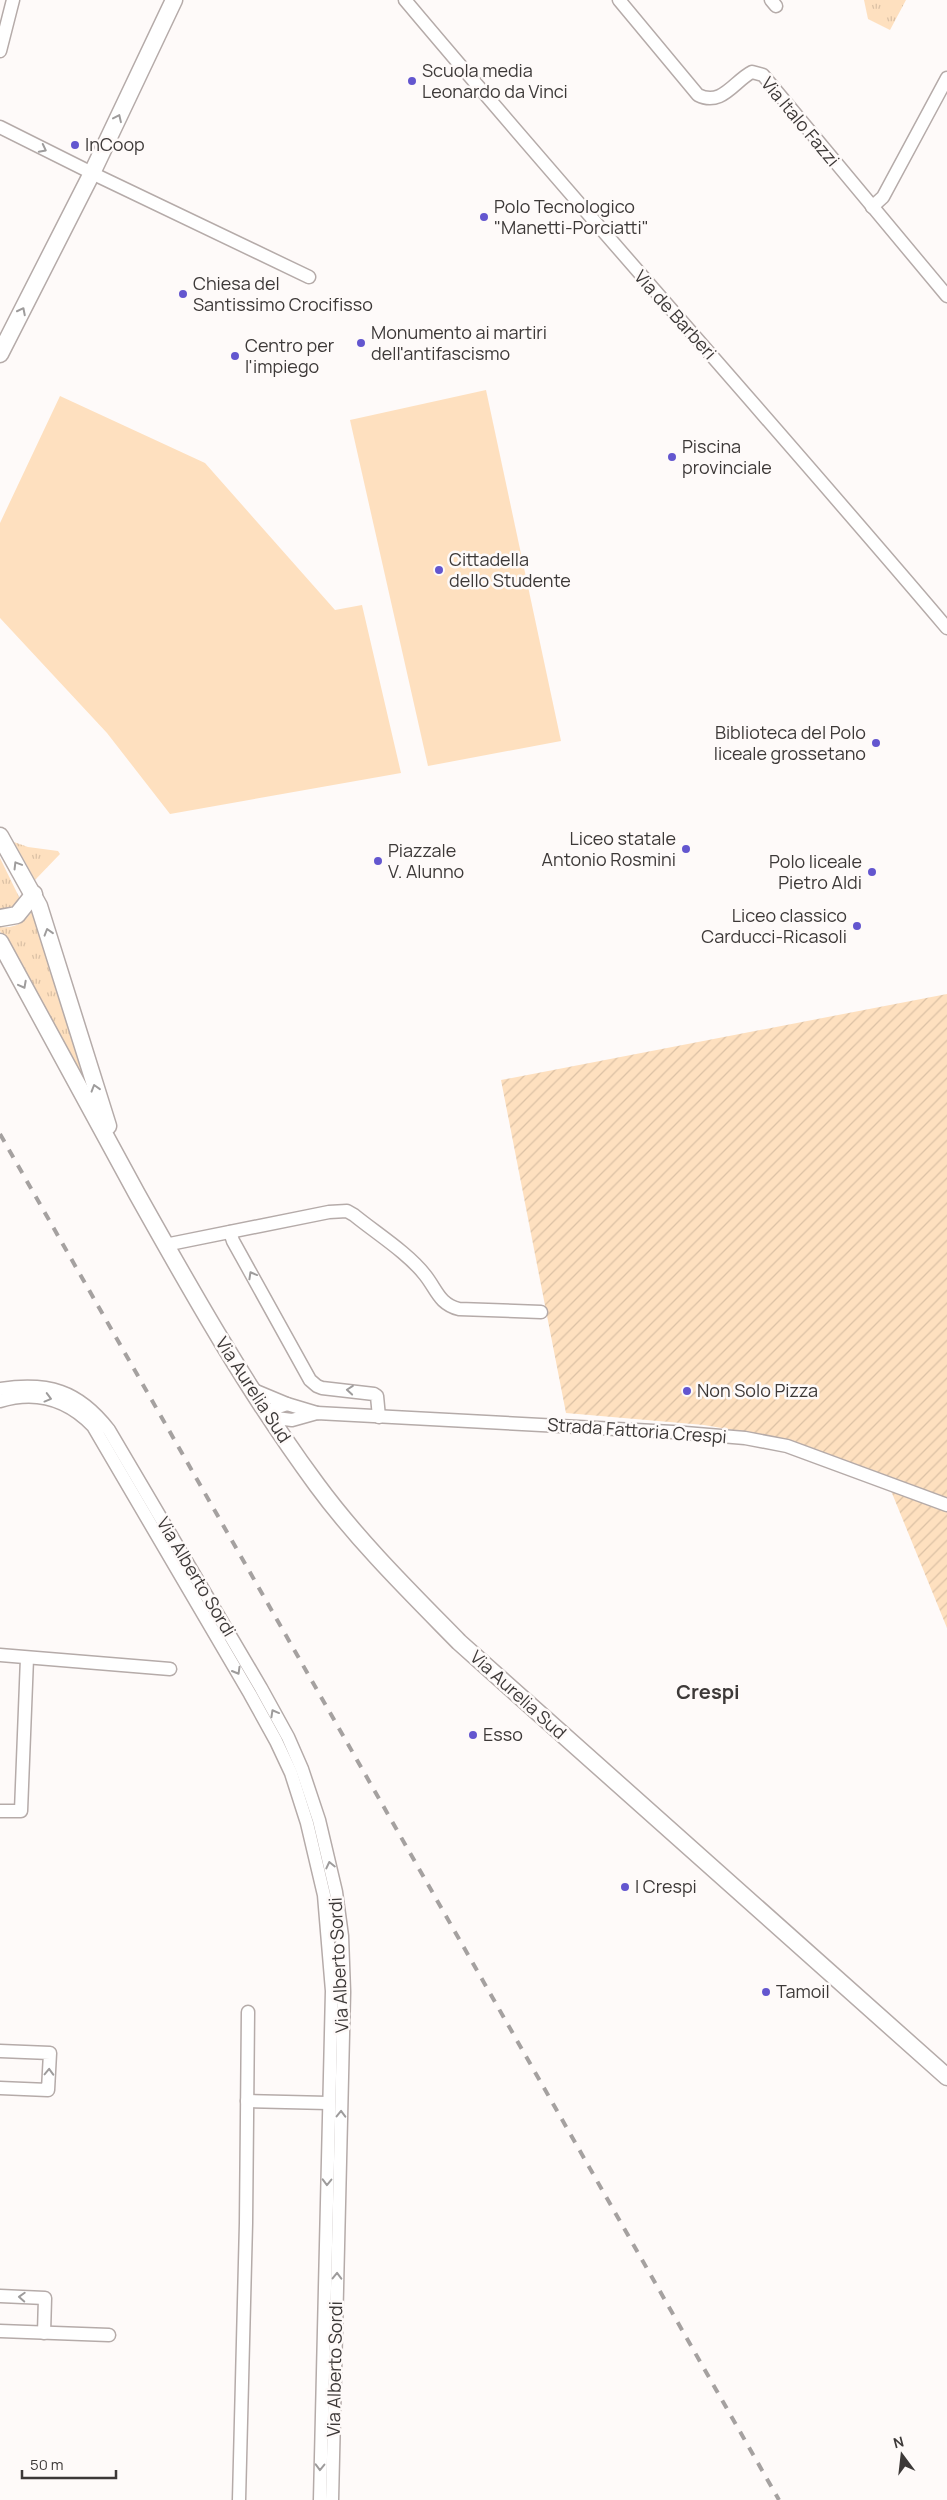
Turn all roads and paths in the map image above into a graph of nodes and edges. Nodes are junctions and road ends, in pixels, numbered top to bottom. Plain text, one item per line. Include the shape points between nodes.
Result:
1 (13, 0) edge
2 (174, 0) edge
3 (405, 0) edge
4 (619, 0) edge
5 (0, 51) edge
6 (947, 78) edge
7 (0, 127) edge
8 (92, 173) junction
9 (872, 207) junction
10 (309, 277) dead end
11 (947, 296) edge
12 (1, 351) edge
13 (947, 628) edge
14 (0, 836) edge
15 (34, 894) junction
16 (0, 918) edge
17 (0, 942) edge
18 (122, 1167) junction
19 (230, 1232) junction
20 (166, 1245) junction
21 (541, 1312) dead end
22 (248, 1388) junction
23 (0, 1389) edge
24 (0, 1401) edge
25 (287, 1404) junction
26 (317, 1413) junction
27 (379, 1416) junction
28 (268, 1417) junction
29 (292, 1420) junction
30 (285, 1440) junction
31 (947, 1505) edge
32 (0, 1655) edge
33 (27, 1658) junction
34 (170, 1669) dead end
35 (0, 1811) edge
36 (248, 2012) dead end
37 (0, 2051) edge
38 (947, 2077) edge
39 (0, 2088) edge
40 (247, 2102) junction
41 (328, 2103) junction
42 (0, 2296) edge
43 (0, 2331) edge
44 (44, 2333) junction
45 (110, 2336) dead end
46 (239, 2500) edge
47 (320, 2500) edge
48 (332, 2500) edge

1 - 5 street
8 -> 2 main road
3 - 13 street, Via de Barberi via 573,206 748,396
4 - 9 street, Via Italo Fazzi via 698,95 719,98 752,72 763,75
6 - 9 street via 883,197
7 -> 8 street
8 - 10 street
12 -> 8 main road
9 - 11 street, Via Italo Fazzi
15 -> 14 main road
15 - 16 main road via 17,914
18 -> 15 main road
17 -> 18 main road
18 - 20 main road, Via Aurelia Sud
19 - 20 street
19 - 21 street via 346,1211 420,1268 439,1298 450,1307 459,1310
27 -> 19 street via 374,1394 322,1388 310,1380
20 - 22 main road, Via Aurelia Sud
22 - 25 street, Strada Fattoria Crespi
22 - 28 main road, Via Aurelia Sud
48 -> 23 street, Via Alberto Sordi via 344,1992 336,1892 319,1820 302,1769 283,1729 109,1430 82,1403 60,1390 34,1385
24 -> 41 street, Via Alberto Sordi via 19,1396 46,1397 76,1411 93,1426 250,1694 291,1773 324,1895 329,1938 332,1990
25 - 26 street, Strada Fattoria Crespi
25 - 28 street via 275,1408
26 - 27 street, Strada Fattoria Crespi
26 - 29 street, Strada Fattoria Crespi
27 - 31 street, Strada Fattoria Crespi via 673,1432 765,1441 787,1446
28 - 29 street, Strada Fattoria Crespi
28 - 30 main road, Via Aurelia Sud
29 - 30 street
30 - 38 main road, Via Aurelia Sud via 341,1516 459,1642
32 - 33 street
33 - 34 street
33 - 35 street via 21,1811
36 - 40 street
39 -> 37 street via 48,2090 50,2053
40 - 41 street
40 - 46 street
41 -> 47 street, Via Alberto Sordi
44 -> 42 street via 45,2298
43 - 44 street
44 - 45 street

